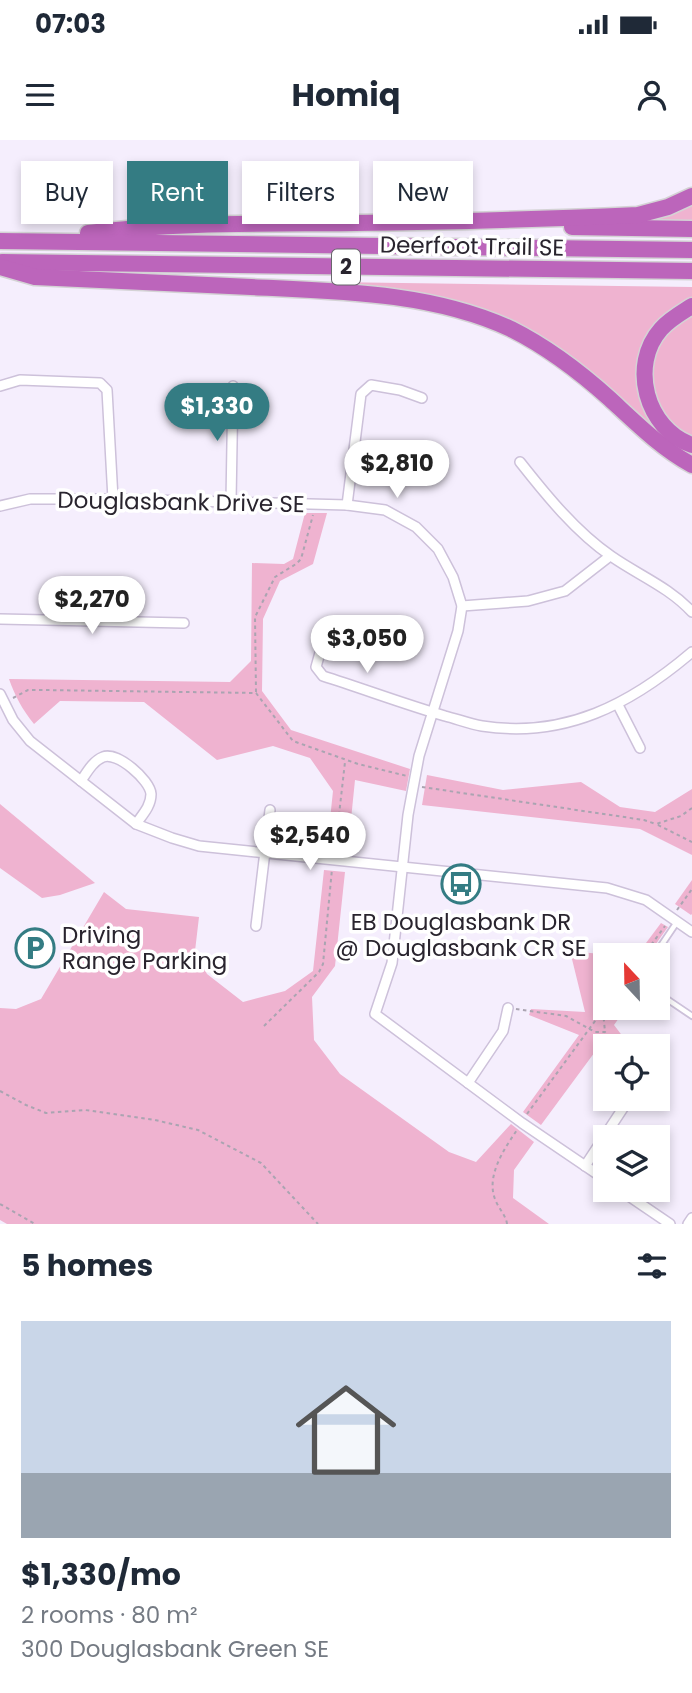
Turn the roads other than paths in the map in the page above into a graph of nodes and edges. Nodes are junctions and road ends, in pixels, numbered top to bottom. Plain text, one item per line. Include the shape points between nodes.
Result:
1 (692, 196) edge
2 (473, 220) edge
3 (373, 223) edge
4 (473, 224) edge
5 (692, 229) edge
6 (0, 241) edge
7 (26, 241) junction
8 (692, 250) edge
9 (0, 265) edge
10 (692, 271) edge
11 (692, 306) edge
12 (0, 386) edge
13 (233, 386) dead end
14 (422, 398) dead end
15 (692, 444) edge
16 (520, 462) dead end
17 (692, 465) edge
18 (113, 499) junction
19 (232, 501) junction
20 (347, 505) junction
21 (0, 506) edge
22 (610, 556) junction
23 (462, 607) junction
24 (692, 612) edge
25 (0, 619) edge
26 (184, 623) dead end
27 (328, 624) dead end
28 (692, 652) edge
29 (2, 698) edge
30 (618, 705) junction
31 (432, 712) junction
32 (640, 748) dead end
33 (81, 781) junction
34 (270, 810) dead end
35 (136, 824) junction
36 (265, 853) junction
37 (402, 867) junction
38 (678, 921) junction
39 (256, 926) dead end
40 (692, 932) edge
41 (662, 943) edge
42 (670, 1001) edge
43 (508, 1008) road end
44 (692, 1016) edge
45 (468, 1083) junction
46 (621, 1111) edge
47 (585, 1166) junction
48 (593, 1171) edge
49 (638, 1202) edge
50 (692, 1218) edge
51 (670, 1224) edge
52 (688, 1224) edge

1 - 2 highway via 638,215
3 - 7 highway via 128,228
4 - 5 highway
6 - 7 highway, Deerfoot Trail SE / 2
7 - 8 highway, Deerfoot Trail SE / 2
9 - 10 highway, Deerfoot Trail SE / 2
9 - 17 highway via 35,277 386,297 475,315 562,359 656,441
11 - 15 highway via 660,330 648,351 644,385 663,425 673,436
12 - 18 street via 20,380 100,383 107,390
13 - 19 street
14 - 20 street via 372,385 361,394
16 - 22 street
18 - 19 street, Douglasbank Drive SE
18 - 21 street, Douglasbank Drive SE via 30,499
19 - 20 street, Douglasbank Drive SE
20 - 23 street, Douglasbank Drive SE via 385,510 416,527 438,549
22 - 23 street via 565,591 528,601
22 - 24 street via 663,587
23 - 31 street, Douglasbank Drive SE
25 - 26 street
27 - 31 street via 316,667 323,676
28 - 30 street
29 - 33 street via 30,741
30 - 31 street via 568,724 532,728 481,726
30 - 32 street
31 - 37 street, Douglasbank Drive SE via 413,782
33 - 35 street
33 - 35 street via 105,755 115,756 147,781 150,804
34 - 36 street
35 - 36 street via 199,846
36 - 37 street
36 - 39 street
37 - 38 street via 607,888 646,900
37 - 45 street, Douglasbank Drive SE via 392,963 376,1014
38 - 40 street
38 - 41 lane
42 - 44 lane
43 - 45 street via 503,1031
45 - 47 street
46 - 47 street
47 - 48 street
49 - 51 street
50 - 52 street

